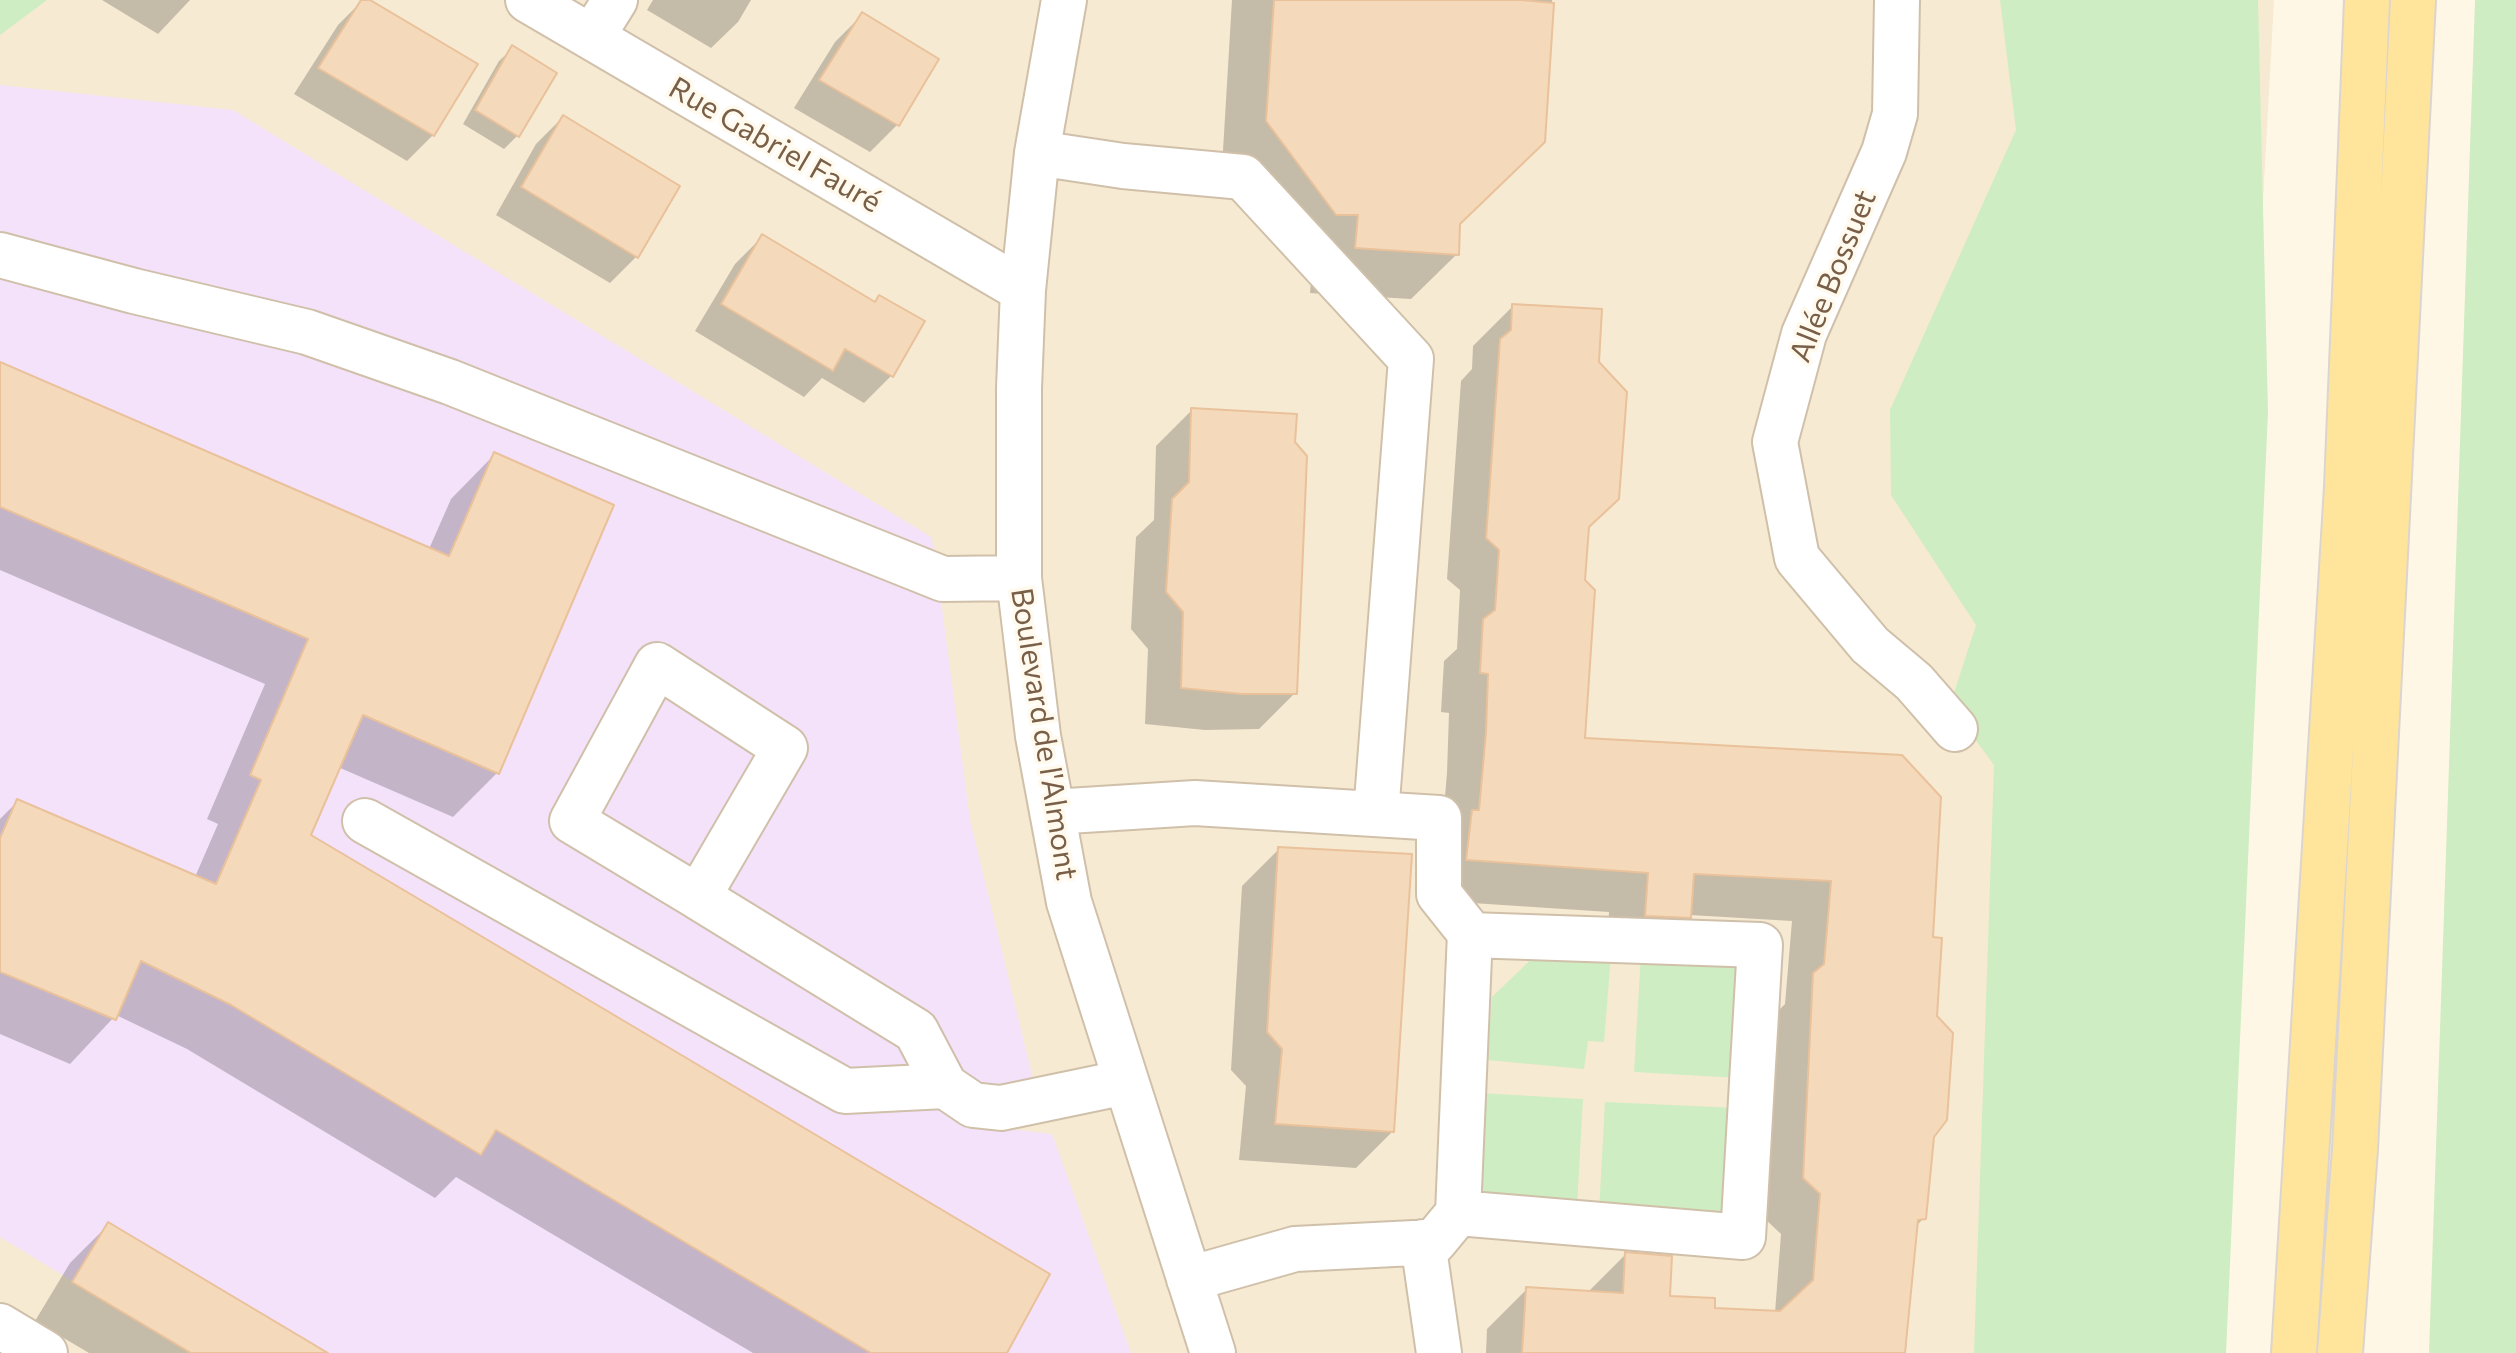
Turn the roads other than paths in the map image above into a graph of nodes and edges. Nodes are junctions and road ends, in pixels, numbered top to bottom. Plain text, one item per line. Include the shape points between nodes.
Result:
1 (528, 0) edge
2 (615, 0) edge
3 (1064, 0) edge
4 (1897, 0) edge
5 (2367, 0) edge
6 (2413, 0) edge
7 (592, 37) junction
8 (1037, 153) junction
9 (0, 255) edge
10 (1023, 290) junction
11 (1019, 578) junction
12 (1955, 729) dead end
13 (1052, 812) junction
14 (1376, 814) junction
15 (365, 821) dead end
16 (698, 897) junction
17 (1470, 935) junction
18 (1126, 1082) junction
19 (945, 1086) junction
20 (1458, 1213) junction
21 (1423, 1242) junction
22 (1189, 1279) junction
23 (0, 1326) edge
24 (45, 1353) edge
25 (1213, 1353) edge
26 (1439, 1353) edge
27 (2294, 1353) edge
28 (2340, 1353) edge

1 - 7 street, Rue Gabriel Fauré
2 - 7 street
3 - 8 street, Boulevard de l'Almont
4 - 12 street, Allée Bossuet via 1895,114 1879,167 1804,334 1775,442 1797,558 1870,645 1914,682
5 - 27 main road via 2347,487
6 - 28 main road
7 - 10 street, Rue Gabriel Fauré
8 - 10 street, Boulevard de l'Almont
8 - 14 street via 1243,177 1411,359
9 - 11 street via 307,332 450,382 943,579
10 - 11 street, Boulevard de l'Almont
11 - 13 street, Boulevard de l'Almont
13 - 14 street via 1195,803
13 - 18 street, Boulevard de l'Almont via 1069,902
14 - 17 street via 1439,818 1439,894
15 - 19 street via 845,1091
16 - 16 street via 785,748 657,665 572,821
16 - 19 street via 916,1031
17 - 20 street
17 - 20 street via 1760,945 1743,1237
18 - 19 street via 1001,1108 973,1105
18 - 22 street, Boulevard de l'Almont
20 - 21 street via 1434,1242
21 - 22 street via 1295,1249
21 - 26 street
22 - 25 street, Boulevard de l'Almont
23 - 24 street

